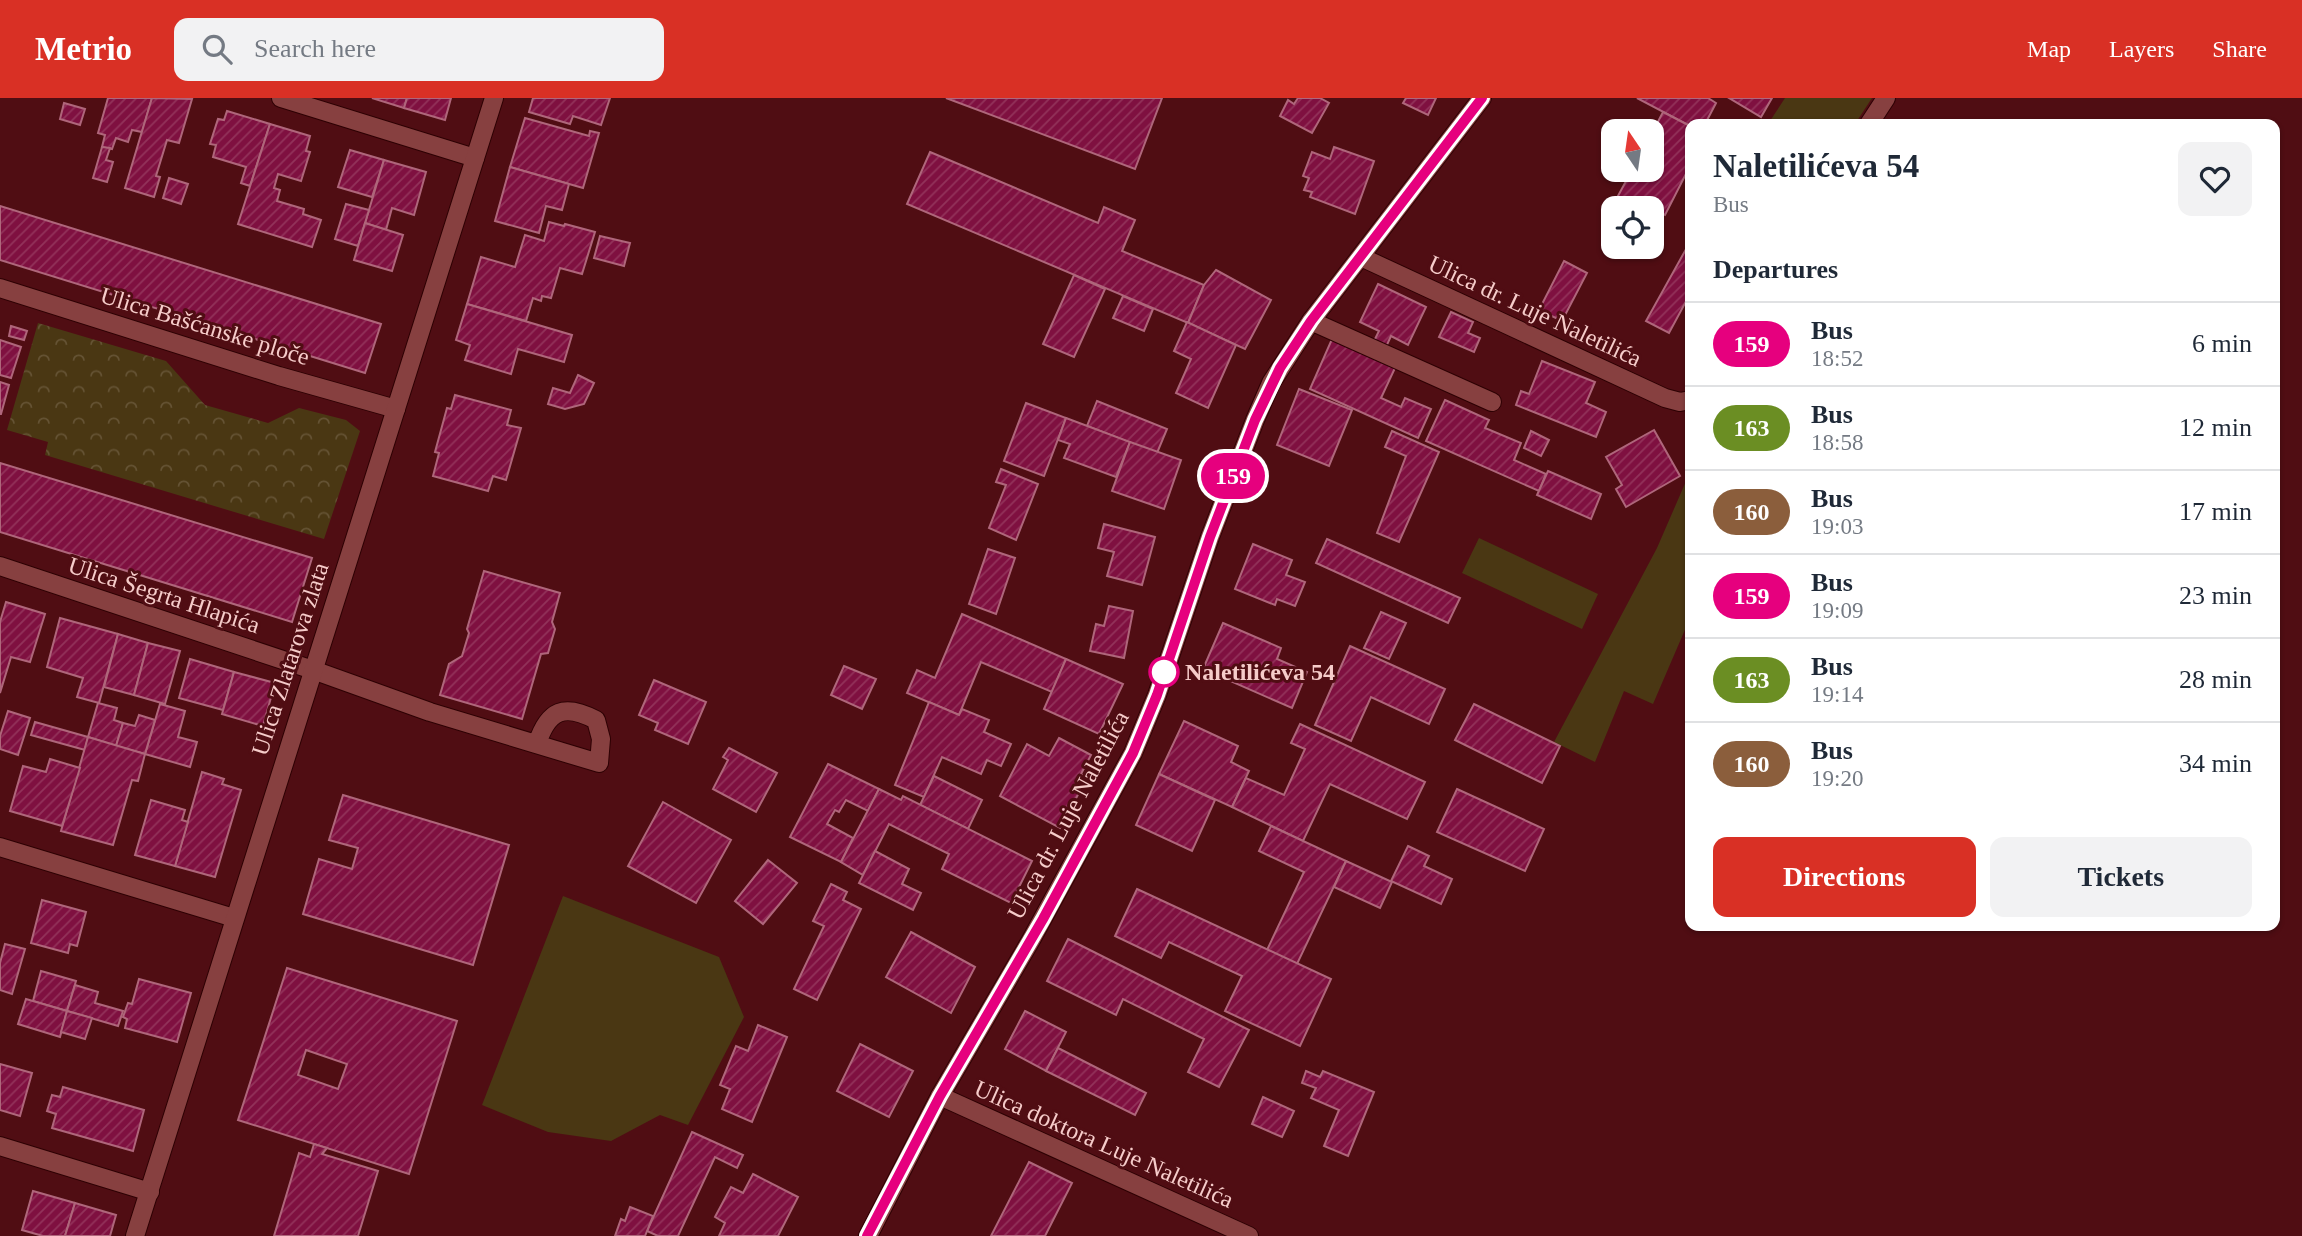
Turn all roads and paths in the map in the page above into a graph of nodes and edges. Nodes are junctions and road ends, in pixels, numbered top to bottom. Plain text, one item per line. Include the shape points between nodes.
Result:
1 (281, 98) edge
2 (494, 98) edge
3 (1482, 98) edge
4 (1886, 98) edge
5 (1872, 119) edge
6 (475, 159) junction
7 (1361, 257) junction
8 (0, 288) edge
9 (1311, 321) junction
10 (1685, 401) edge
11 (1493, 402) dead end
12 (396, 409) junction
13 (0, 566) edge
14 (313, 670) junction
15 (537, 744) dead end
16 (0, 846) edge
17 (234, 918) junction
18 (940, 1096) junction
19 (0, 1146) edge
20 (150, 1192) junction
21 (135, 1236) edge
22 (867, 1236) edge
23 (1249, 1236) edge

1 - 6 street
2 - 6 street, Ulica Zlatarova zlata
3 - 7 street, Ulica dr. Luje Naletilića
4 - 5 street
6 - 12 street, Ulica Zlatarova zlata
7 - 9 street, Ulica dr. Luje Naletilića
7 - 10 street, Ulica dr. Luje Naletilića via 1665,398
8 - 12 street, Ulica Bašćanske ploče
9 - 11 street
9 - 18 street, Ulica dr. Luje Naletilića via 1271,383 1255,420 1133,753
12 - 14 street, Ulica Zlatarova zlata
13 - 14 street, Ulica Šegrta Hlapića
14 - 15 street, Ulica Šegrta Hlapića
14 - 17 street, Ulica Zlatarova zlata
16 - 17 street
17 - 20 street, Ulica Zlatarova zlata
18 - 22 street, Ulica dr. Luje Naletilića
18 - 23 street, Ulica doktora Luje Naletilića
19 - 20 street
20 - 21 street, Ulica Zlatarova zlata

